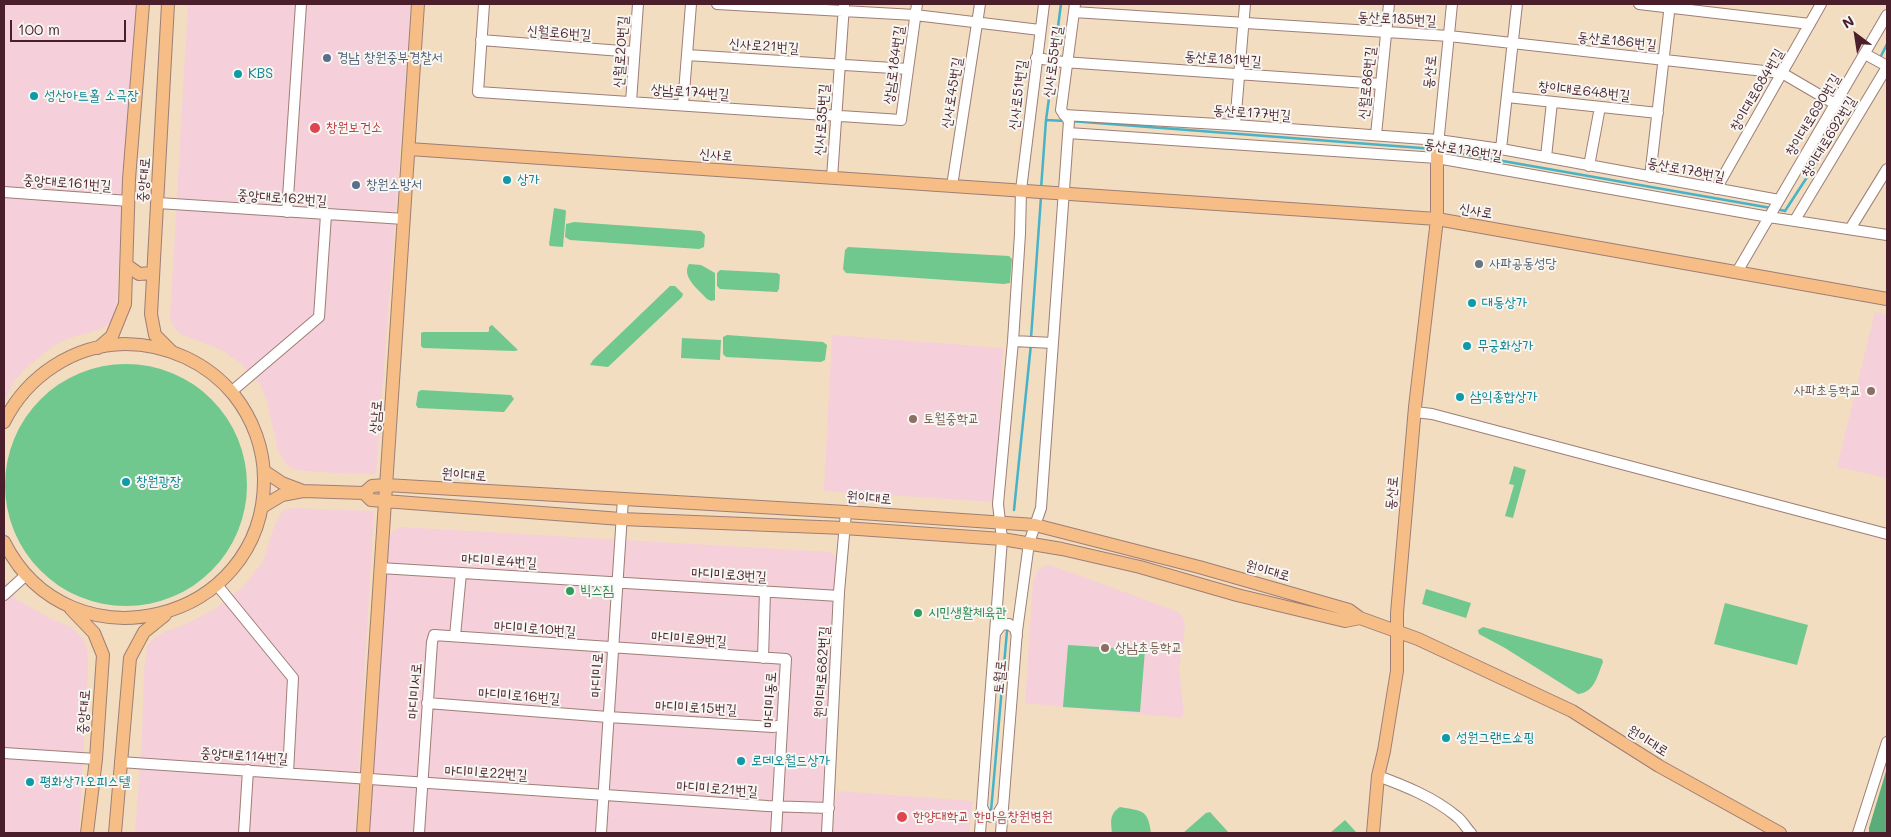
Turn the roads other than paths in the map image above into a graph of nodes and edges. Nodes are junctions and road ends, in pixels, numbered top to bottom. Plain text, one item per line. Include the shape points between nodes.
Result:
1 (144, 4) edge
2 (168, 4) edge
3 (301, 4) edge
4 (418, 4) edge
5 (484, 4) edge
6 (638, 4) edge
7 (691, 4) edge
8 (717, 4) edge
9 (916, 4) edge
10 (980, 4) edge
11 (1044, 4) edge
12 (1245, 4) edge
13 (1389, 4) edge
14 (1452, 4) edge
15 (1517, 4) edge
16 (1638, 4) edge
17 (1822, 4) edge
18 (1670, 6) edge
19 (844, 7) edge
20 (1075, 8) edge
21 (915, 15) junction
22 (1887, 15) edge
23 (977, 22) junction
24 (1243, 23) junction
25 (1810, 24) junction
26 (1040, 30) junction
27 (1386, 33) junction
28 (1449, 36) junction
29 (481, 40) junction
30 (1512, 44) junction
31 (634, 52) junction
32 (1865, 54) junction
33 (687, 55) junction
34 (1039, 58) junction
35 (1664, 60) junction
36 (1065, 62) junction
37 (840, 64) junction
38 (1887, 66) edge
39 (908, 69) junction
40 (1782, 72) junction
41 (1239, 74) junction
42 (1381, 84) junction
43 (1507, 97) junction
44 (631, 102) junction
45 (1552, 102) junction
46 (1835, 104) junction
47 (683, 105) junction
48 (1600, 107) junction
49 (1658, 113) junction
50 (836, 115) junction
51 (901, 120) joint
52 (1164, 122) junction
53 (1068, 125) junction
54 (1235, 125) junction
55 (1297, 132) junction
56 (1376, 135) junction
57 (1163, 139) junction
58 (1296, 148) junction
59 (1438, 149) junction
60 (1501, 149) junction
61 (409, 150) junction
62 (1546, 158) junction
63 (1593, 167) junction
64 (1887, 169) edge
65 (1650, 177) junction
66 (832, 178) junction
67 (1592, 184) junction
68 (952, 186) junction
69 (1716, 189) junction
70 (1021, 190) junction
71 (4, 192) edge
72 (1059, 193) junction
73 (128, 201) junction
74 (158, 203) junction
75 (1774, 209) junction
76 (287, 212) junction
77 (326, 215) junction
78 (1437, 219) junction
79 (404, 220) junction
80 (1795, 220) junction
81 (1850, 229) junction
82 (1887, 235) edge
83 (128, 266) junction
84 (1738, 272) junction
85 (152, 273) junction
86 (1887, 299) edge
87 (1013, 340) junction
88 (1054, 343) junction
89 (98, 348) junction
90 (171, 351) junction
91 (231, 392) junction
92 (1414, 412) junction
93 (4, 421) edge
94 (264, 471) junction
95 (386, 485) junction
96 (303, 491) junction
97 (364, 493) junction
98 (623, 499) junction
99 (385, 501) junction
100 (262, 507) junction
101 (846, 512) junction
102 (621, 519) junction
103 (999, 522) junction
104 (1035, 525) junction
105 (844, 528) junction
106 (1887, 534) edge
107 (1002, 539) junction
108 (4, 542) edge
109 (1029, 543) junction
110 (380, 568) junction
111 (461, 573) junction
112 (26, 575) junction
113 (616, 582) junction
114 (217, 585) junction
115 (765, 591) junction
116 (4, 595) edge
117 (839, 596) junction
118 (68, 605) junction
119 (169, 612) junction
120 (1360, 618) junction
121 (1397, 631) junction
122 (996, 632) junction
123 (455, 636) junction
124 (1017, 636) junction
125 (612, 648) junction
126 (763, 658) junction
127 (427, 703) junction
128 (608, 717) junction
129 (782, 725) junction
130 (1887, 742) edge
131 (4, 753) edge
132 (96, 759) junction
133 (120, 762) junction
134 (248, 770) junction
135 (288, 773) junction
136 (1378, 776) junction
137 (366, 780) junction
138 (422, 783) junction
139 (604, 794) junction
140 (1003, 805) junction
141 (982, 806) junction
142 (777, 807) junction
143 (829, 808) junction
144 (87, 833) edge
145 (115, 833) edge
146 (244, 833) edge
147 (363, 833) edge
148 (420, 833) edge
149 (601, 833) edge
150 (776, 833) edge
151 (827, 833) edge
152 (980, 833) edge
153 (1001, 833) edge
154 (1373, 833) edge
155 (1472, 833) edge
156 (1780, 833) edge
157 (1858, 833) edge

1 - 73 main road, 중앙대로
2 - 74 main road, 중앙대로
3 - 76 street
4 - 61 main road, 상남로
5 - 29 street
6 - 31 street, 신월로20번길
7 - 33 street
8 - 19 street, 상남로184번길
9 - 21 street, 상남로184번길
10 - 23 street, 신사로45번길
11 - 26 street, 신사로51번길
12 - 24 street
13 - 27 street, 신월로86번길
14 - 28 street, 동산로
15 - 30 street
16 - 18 street
17 - 25 street, 창이대로684번길
18 - 25 street
18 - 35 street
19 - 21 street, 상남로184번길
19 - 37 street, 신사로35번길
20 - 24 street, 동산로185번길
20 - 36 street, 신사로55번길
21 - 23 street, 상남로184번길
21 - 39 street, 상남로184번길
22 - 32 street, 창이대로690번길
23 - 26 street, 상남로184번길
23 - 68 street, 신사로45번길
24 - 27 street, 동산로185번길
24 - 41 street
25 - 40 street, 창이대로684번길
26 - 34 street, 신사로51번길
27 - 28 street, 동산로185번길
27 - 42 street, 신월로86번길
28 - 30 street, 동산로186번길
28 - 59 street, 동산로
29 - 31 street, 신월로6번길
29 - 44 street, 상남로174번길 via 478,92
30 - 35 street, 동산로186번길
30 - 43 street
31 - 44 street, 신월로20번길
32 - 38 street
32 - 46 street, 창이대로690번길
33 - 37 street, 신사로21번길
33 - 47 street
34 - 36 street, 동산로181번길
34 - 70 street, 신사로51번길
35 - 40 street, 동산로186번길
35 - 49 street
36 - 41 street, 동산로181번길
36 - 53 street, 신사로55번길 via 1060,110
37 - 39 street
37 - 50 street, 신사로35번길
38 - 80 street, 창이대로692번길
39 - 51 street, 상남로184번길
40 - 46 street
40 - 69 street, 창이대로684번길
41 - 42 street, 동산로181번길
41 - 54 street
42 - 56 street, 신월로86번길
43 - 45 street, 창이대로648번길
43 - 60 street
44 - 47 street, 상남로174번길
45 - 48 street, 창이대로648번길
45 - 62 street
46 - 75 street, 창이대로690번길
47 - 50 street, 상남로174번길
48 - 49 street, 창이대로648번길
48 - 63 street
49 - 65 street
50 - 51 street, 상남로174번길
50 - 66 street, 신사로35번길
52 - 53 street, 동산로177번길
52 - 54 street, 동산로177번길
52 - 57 street
53 - 57 street, 동산로176번길
53 - 72 street, 신사로55번길
54 - 55 street, 동산로177번길
55 - 56 street, 동산로177번길
55 - 58 street
56 - 59 street, 동산로177번길
57 - 58 street, 동산로176번길
58 - 59 street, 동산로176번길
59 - 60 street, 동산로178번길
59 - 67 street, 동산로176번길
59 - 78 main road, 동산로
60 - 62 street, 동산로178번길
61 - 66 main road, 신사로
61 - 79 main road, 상남로
62 - 63 street, 동산로178번길
63 - 65 street, 동산로178번길
63 - 67 street
64 - 81 street
65 - 69 street, 동산로178번길
66 - 68 main road, 신사로
67 - 75 street, 동산로176번길
68 - 70 main road, 신사로
69 - 75 street, 동산로178번길
70 - 72 main road, 신사로
70 - 87 street, 신사로51번길
71 - 73 street, 중앙대로161번길
72 - 78 main road, 신사로
72 - 88 street, 신사로55번길
73 - 83 main road, 중앙대로
74 - 76 street, 중앙대로162번길
74 - 85 main road, 중앙대로
75 - 80 street, 동산로176번길
75 - 84 street, 창이대로690번길
76 - 77 street, 중앙대로162번길
77 - 79 street, 중앙대로162번길
77 - 91 street via 319,318
78 - 84 main road, 신사로
78 - 92 main road, 동산로
79 - 95 main road, 상남로
80 - 81 street, 동산로176번길
81 - 82 street, 동산로176번길
83 - 85 main road via 139,274
83 - 89 main road, 중앙대로 via 125,304 112,336
84 - 86 main road, 신사로
85 - 90 main road, 중앙대로 via 151,314 155,335
87 - 88 street
87 - 103 street, 토월로
88 - 104 street, 토월로 via 1041,508
89 - 90 main road via 135,344
89 - 93 main road via 69,357 43,373 21,395
90 - 91 main road via 204,367
91 - 94 main road via 254,428
92 - 106 street via 1432,414
92 - 121 main road, 동산로
94 - 96 main road, 원이대로
94 - 100 main road
95 - 97 main road, 원이대로 via 372,486
95 - 98 main road, 원이대로
95 - 99 main road, 상남로
96 - 97 main road, 원이대로
96 - 100 main road, 원이대로 via 282,495
97 - 99 main road, 원이대로 via 371,500
98 - 101 main road, 원이대로
98 - 102 street, 마디미로
99 - 102 main road, 원이대로
99 - 110 main road, 상남로
100 - 114 main road via 246,550
101 - 103 main road, 원이대로
101 - 105 street, 원이대로682번길
102 - 105 main road, 원이대로
102 - 113 street, 마디미로
103 - 104 main road, 원이대로
103 - 107 street, 토월로
104 - 109 street, 토월로
104 - 120 main road, 원이대로 via 1277,589 1349,610
105 - 107 main road, 원이대로
105 - 117 street, 원이대로682번길
107 - 109 main road, 원이대로
107 - 122 street, 토월로
108 - 112 main road
109 - 120 main road, 원이대로 via 1140,567 1345,621
109 - 124 street, 토월로
110 - 111 street, 마디미로4번길
110 - 137 main road, 상남로
111 - 113 street, 마디미로4번길
111 - 123 street
112 - 116 street
112 - 118 main road
113 - 115 street, 마디미로3번길
113 - 125 street, 마디미로
114 - 119 main road via 194,601
114 - 135 street via 293,678
115 - 117 street, 마디미로3번길
115 - 126 street, 마디미동로
117 - 143 street, 원이대로682번길
118 - 119 main road via 87,613 118,618
118 - 132 main road, 중앙대로 via 94,633 103,655
119 - 133 main road via 144,632 130,658
120 - 121 main road, 원이대로
121 - 136 main road, 동산로 via 1397,671
121 - 156 main road, 원이대로 via 1572,711 1659,766
122 - 124 street via 1001,625 1009,624
122 - 141 street, 토월로
123 - 125 street, 마디미로10번길
123 - 127 street, 마디미서로 via 434,635
124 - 140 street, 토월로
125 - 126 street, 마디미로9번길
125 - 128 street, 마디미로
126 - 129 street, 마디미동로 via 786,659
127 - 128 street, 마디미로16번길
127 - 138 street, 마디미서로
128 - 129 street, 마디미로15번길
128 - 139 street, 마디미로
129 - 142 street, 마디미동로
130 - 157 street
131 - 132 street
132 - 144 main road, 중앙대로
133 - 134 street, 중앙대로114번길
133 - 145 main road
134 - 135 street, 중앙대로114번길
134 - 146 street
135 - 137 street, 중앙대로114번길
136 - 154 main road, 동산로
136 - 155 street via 1407,787 1443,807
137 - 138 street, 마디미로22번길
137 - 147 main road, 상남로
138 - 139 street, 마디미로22번길
138 - 148 street, 마디미서로
139 - 142 street, 마디미로21번길
139 - 149 street, 마디미로
140 - 141 street via 992,817 986,815
140 - 153 street, 토월로
141 - 152 street, 토월로
142 - 143 street, 마디미로21번길
142 - 150 street, 마디미동로
143 - 151 street, 원이대로682번길

